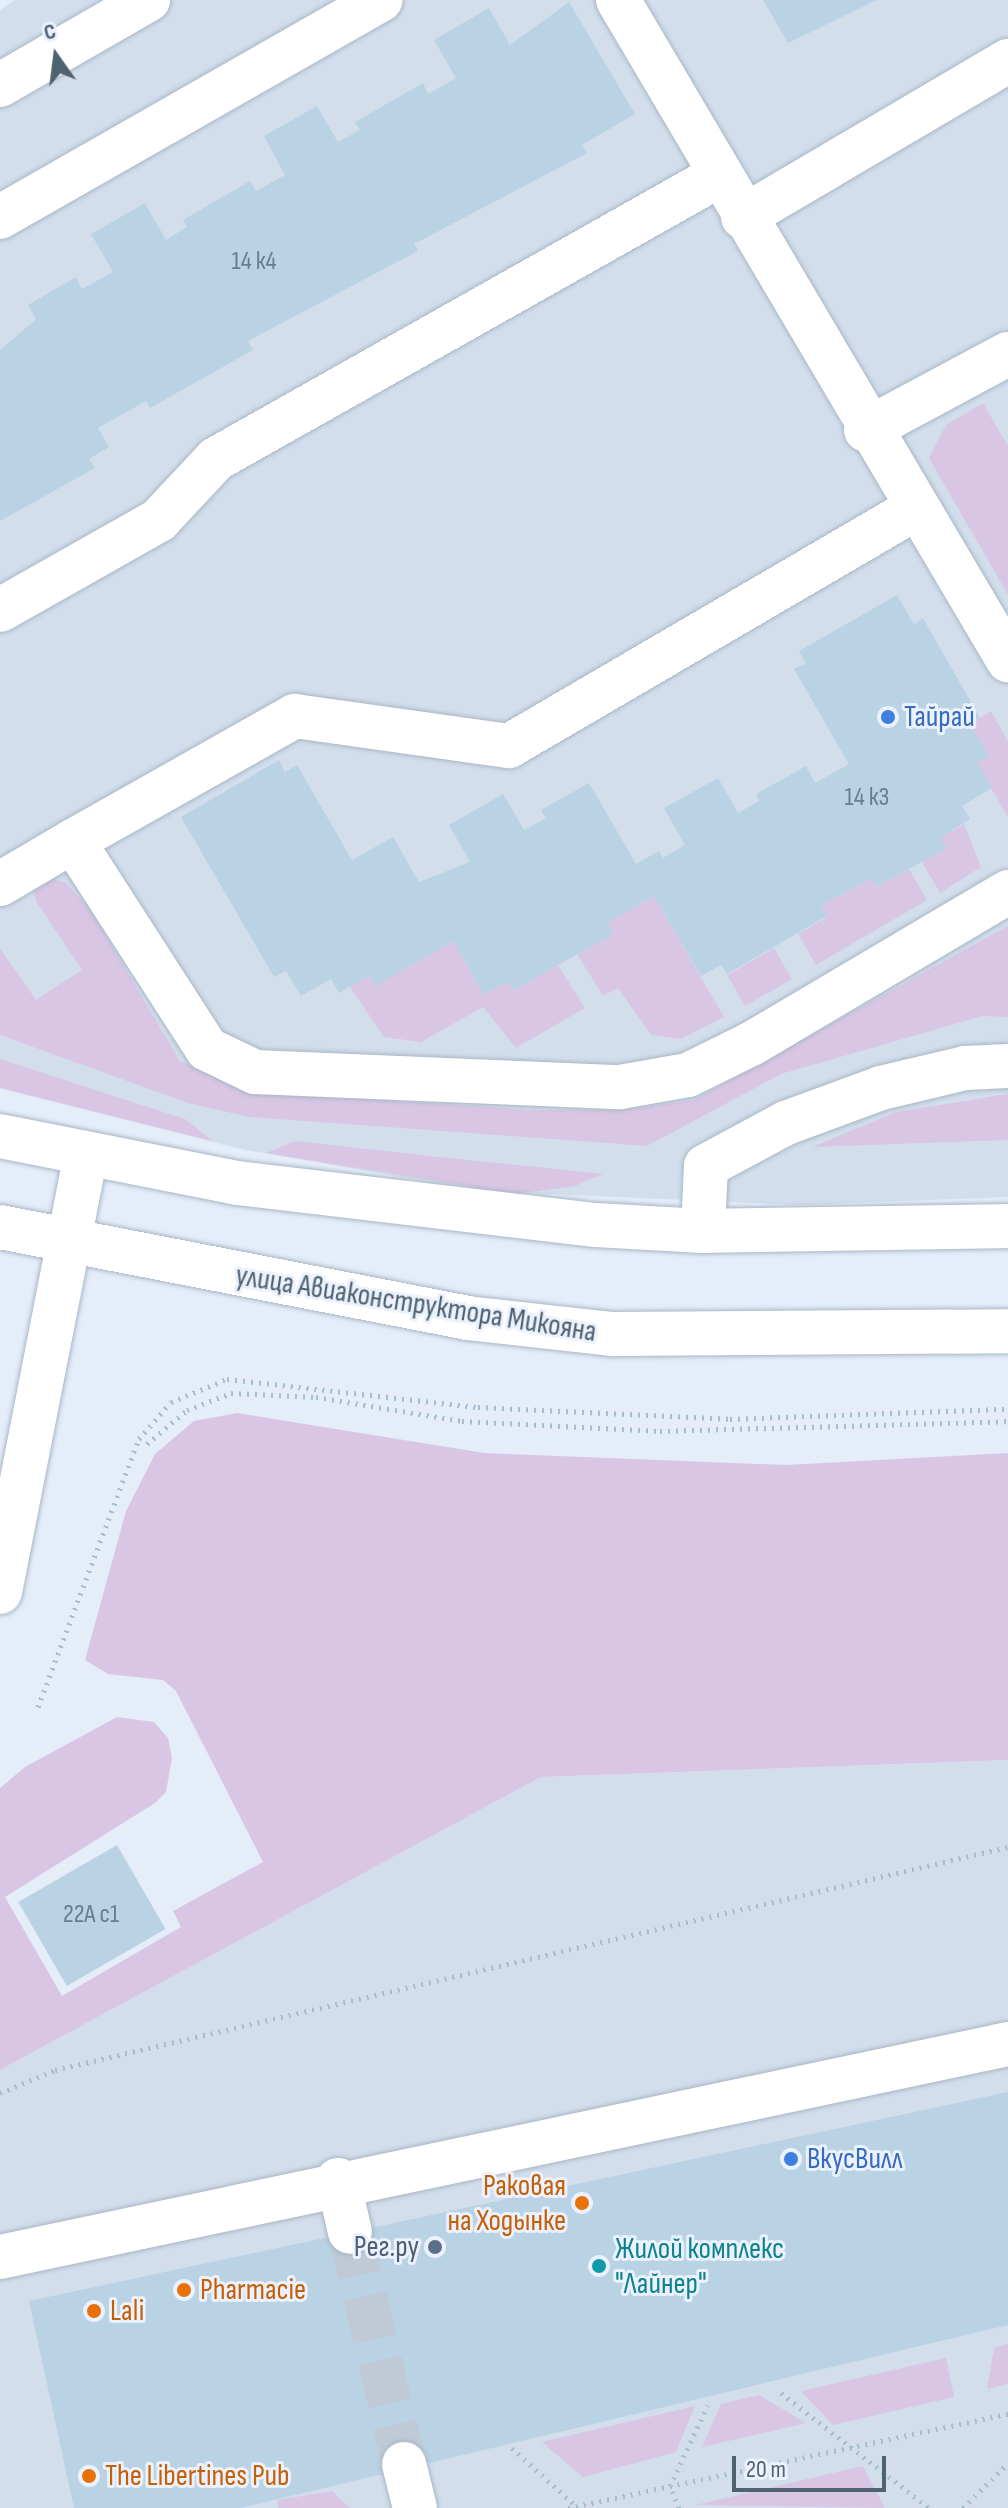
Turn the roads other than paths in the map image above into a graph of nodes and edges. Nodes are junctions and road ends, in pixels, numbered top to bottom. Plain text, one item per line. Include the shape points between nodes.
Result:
1 (148, 0) edge
2 (380, 0) edge
3 (618, 0) edge
4 (1008, 61) edge
5 (0, 85) edge
6 (718, 176) junction
7 (0, 217) edge
8 (743, 217) junction
9 (1008, 354) edge
10 (866, 430) junction
11 (915, 509) junction
12 (0, 610) edge
13 (1008, 660) edge
14 (73, 841) junction
15 (0, 884) edge
16 (1008, 892) edge
17 (1008, 1066) edge
18 (0, 1136) edge
19 (85, 1157) junction
20 (1008, 1226) edge
21 (0, 1227) edge
22 (703, 1231) junction
23 (67, 1244) junction
24 (1008, 1331) edge
25 (0, 1587) edge
26 (1008, 2044) edge
27 (338, 2180) junction
28 (350, 2232) tunnel mouth
29 (0, 2257) edge
30 (404, 2464) tunnel mouth
31 (415, 2508) edge

1 - 5 street
2 - 7 street
3 - 6 street
4 - 8 street
6 - 8 street
6 - 12 street via 216,459 159,520
8 - 10 street
9 - 10 street
10 - 11 street
11 - 13 street
11 - 14 street via 509,746 295,716
14 - 15 street
14 - 16 street via 207,1049 255,1072 438,1084 620,1087 688,1075
17 - 22 street via 965,1068 881,1088 786,1123 706,1166
18 - 19 street
19 - 22 street via 491,1215
19 - 23 street
20 - 22 street
21 - 23 street, улица Авиаконструктора Микояна
23 - 24 street, улица Авиаконструктора Микояна via 467,1318 613,1334
23 - 25 street
26 - 27 street
27 - 28 street
27 - 29 street
30 - 31 street

